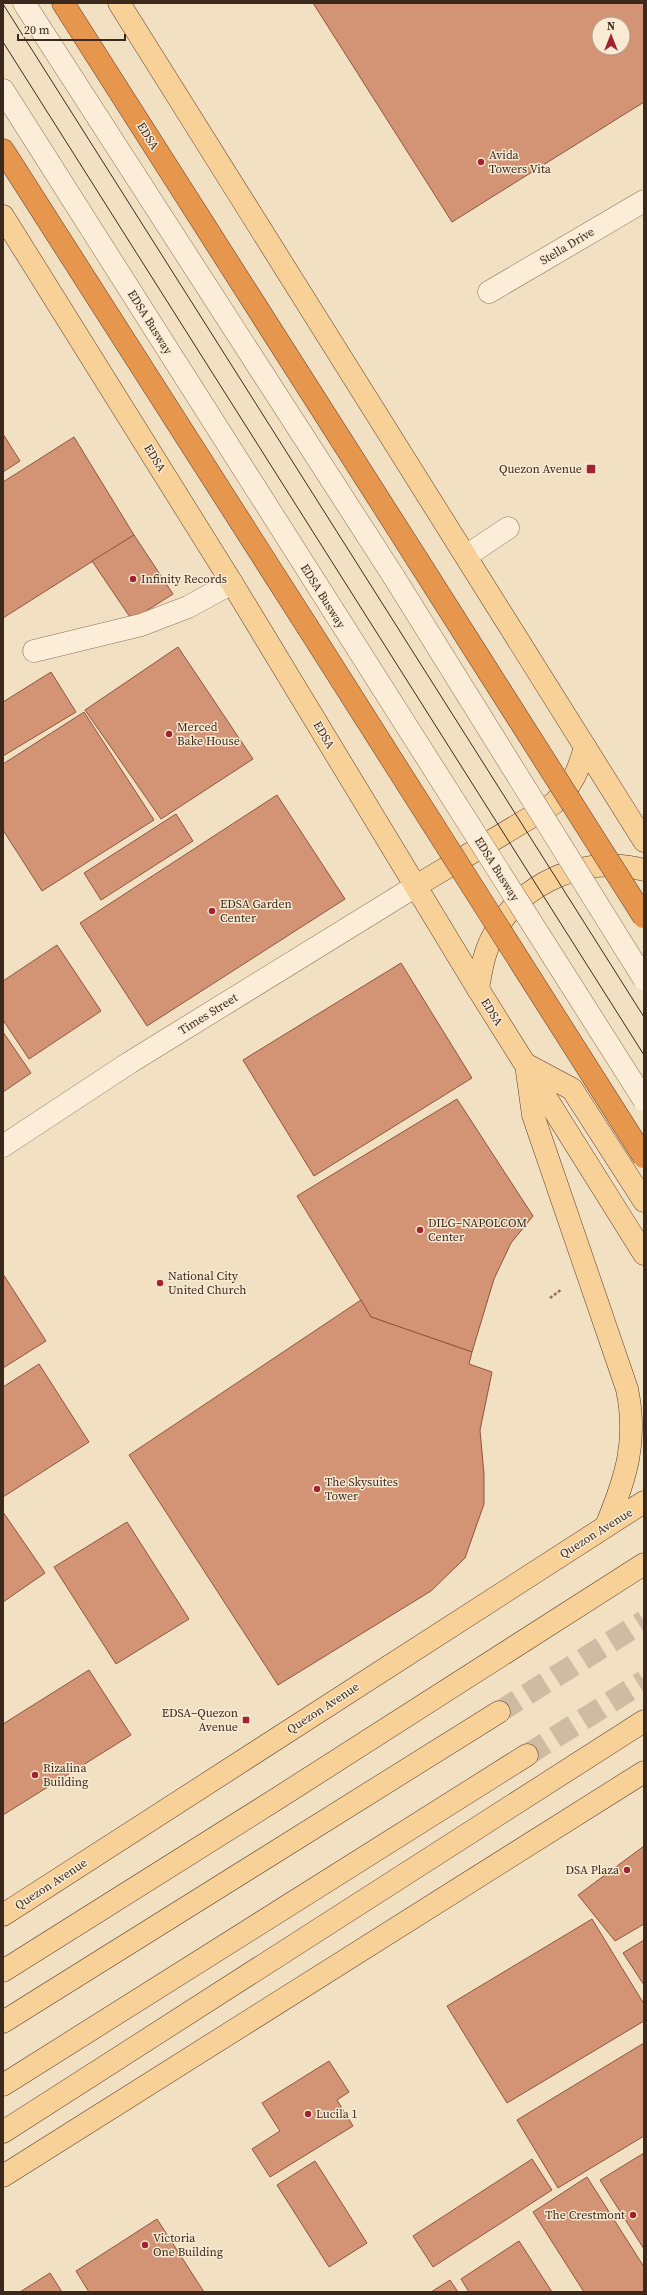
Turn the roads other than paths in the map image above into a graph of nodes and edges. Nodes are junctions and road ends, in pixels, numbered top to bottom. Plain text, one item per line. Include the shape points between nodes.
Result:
1 (24, 3) edge
2 (63, 3) edge
3 (123, 6) edge
4 (3, 90) edge
5 (3, 150) edge
6 (644, 201) edge
7 (3, 216) edge
8 (490, 292) dead end
9 (508, 528) dead end
10 (466, 556) junction
11 (232, 583) junction
12 (34, 651) dead end
13 (585, 747) junction
14 (644, 841) edge
15 (644, 870) edge
16 (416, 886) junction
17 (644, 917) edge
18 (644, 979) edge
19 (478, 989) junction
20 (526, 1064) junction
21 (644, 1100) edge
22 (3, 1146) edge
23 (644, 1157) edge
24 (644, 1201) edge
25 (644, 1254) edge
26 (644, 1502) edge
27 (606, 1526) junction
28 (644, 1564) edge
29 (499, 1712) tunnel mouth
30 (644, 1721) edge
31 (527, 1755) tunnel mouth
32 (644, 1772) edge
33 (3, 1915) edge
34 (3, 1971) edge
35 (3, 2022) edge
36 (3, 2085) edge
37 (3, 2132) edge
38 (3, 2176) edge

1 - 18 street, bridge via 394,577
2 - 17 highway, EDSA, bridge
3 - 10 main road
4 - 21 street, EDSA Busway, bridge
5 - 23 highway, bridge
6 - 8 street, Stella Drive
7 - 11 main road, EDSA
9 - 10 street
10 - 13 main road
11 - 12 street via 188,607 140,625
11 - 16 main road, EDSA
13 - 14 main road
13 - 16 main road via 571,784 553,804
15 - 19 main road via 605,865 577,869 552,878 529,894 508,913 493,936 483,962
16 - 19 main road, EDSA
16 - 22 street, Times Street via 129,1063
19 - 20 main road, EDSA
20 - 24 main road via 572,1089
20 - 25 main road, EDSA
20 - 27 main road via 533,1115 630,1402 632,1431 629,1460
26 - 27 main road, Quezon Avenue
27 - 33 main road, Quezon Avenue
28 - 34 main road
29 - 35 main road
30 - 37 main road
31 - 36 main road
32 - 38 main road

